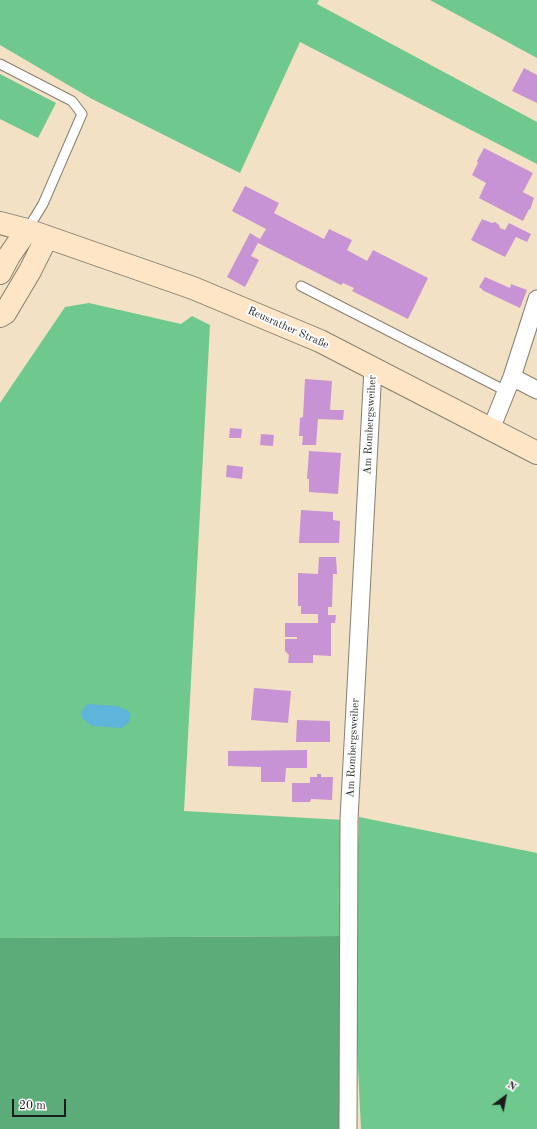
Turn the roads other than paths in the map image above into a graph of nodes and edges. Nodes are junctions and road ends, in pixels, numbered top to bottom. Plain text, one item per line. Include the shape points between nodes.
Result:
1 (0, 64) edge
2 (0, 223) edge
3 (37, 234) junction
4 (0, 273) edge
5 (301, 286) dead end
6 (537, 299) edge
7 (0, 316) edge
8 (373, 368) junction
9 (509, 384) junction
10 (537, 390) edge
11 (491, 429) junction
12 (537, 453) edge
13 (348, 1129) edge

1 - 3 lane via 72,102 82,114 43,204
2 - 3 main road, Reusrather Straße
3 - 4 main road via 9,256
3 - 7 main road via 30,271 5,313
3 - 8 main road, Reusrather Straße via 211,295 320,341
5 - 9 lane
6 - 9 street
8 - 11 main road, Reusrather Straße
8 - 13 street, Am Rombergsweiher via 349,819
9 - 10 street
9 - 11 street
11 - 12 main road, Reusrather Straße

